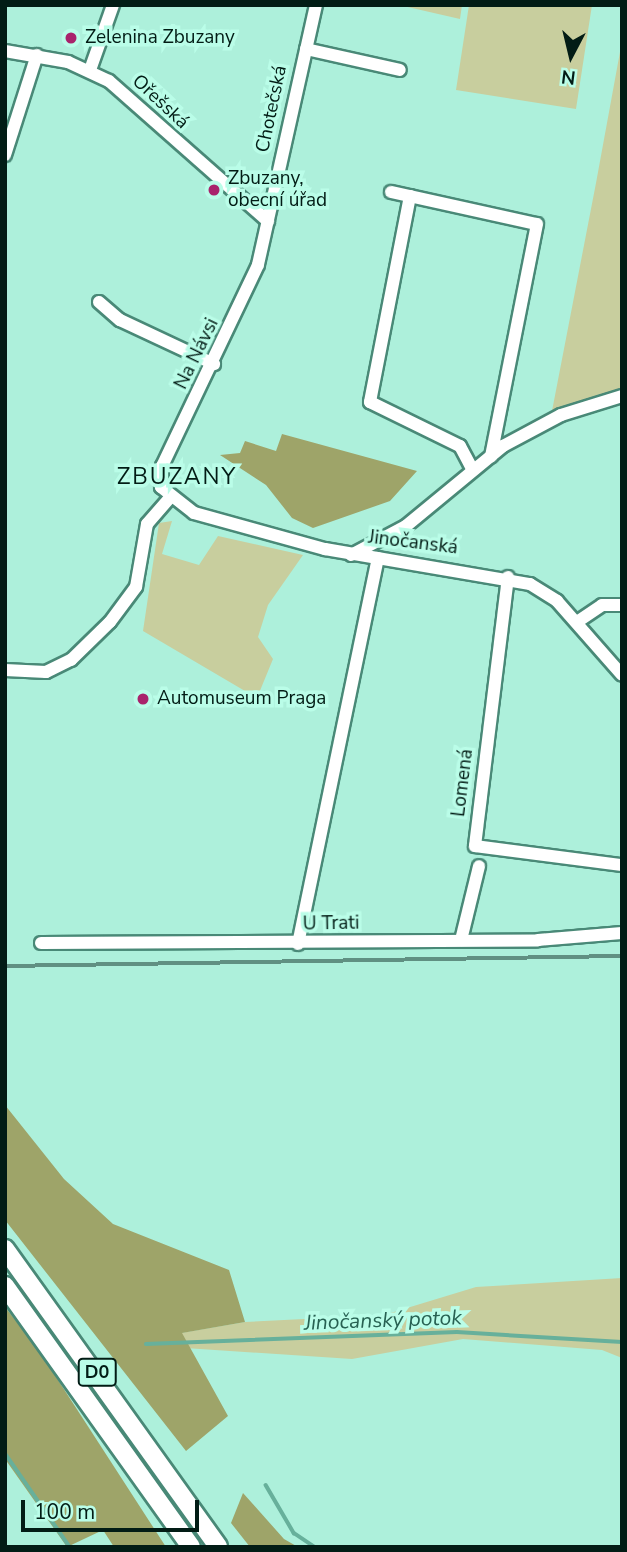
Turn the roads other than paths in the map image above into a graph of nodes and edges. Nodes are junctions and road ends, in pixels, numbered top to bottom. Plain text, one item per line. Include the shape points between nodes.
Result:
1 (113, 5) edge
2 (316, 5) edge
3 (306, 49) junction
4 (5, 51) edge
5 (37, 55) junction
6 (90, 69) junction
7 (400, 70) dead end
8 (5, 155) edge
9 (391, 192) dead end
10 (410, 196) junction
11 (268, 221) junction
12 (99, 302) dead end
13 (214, 364) junction
14 (622, 396) edge
15 (491, 457) junction
16 (473, 470) junction
17 (169, 499) junction
18 (351, 555) junction
19 (378, 558) junction
20 (508, 578) junction
21 (622, 605) edge
22 (577, 622) junction
23 (5, 670) edge
24 (622, 675) edge
25 (622, 865) edge
26 (479, 866) dead end
27 (622, 933) edge
28 (461, 940) junction
29 (41, 943) dead end
30 (298, 944) junction
31 (5, 1249) edge
32 (5, 1286) edge
33 (185, 1497) junction
34 (186, 1541) edge
35 (218, 1547) edge
36 (232, 1547) edge

1 - 6 street
2 - 3 street, Chotečská
3 - 7 street
3 - 11 street, Chotečská
4 - 5 street, Ořešská
5 - 6 street, Ořešská
5 - 8 street
6 - 11 street, Ořešská
9 - 10 street
10 - 15 street via 537,224
10 - 16 street via 370,402 460,446
11 - 13 street, Na Návsi via 252,280
12 - 13 street via 120,320
13 - 17 street, Na Návsi via 162,466 160,481
14 - 15 street via 561,415
15 - 16 street
16 - 18 street via 406,526
17 - 18 street, Jinočanská via 194,513
17 - 23 street via 147,524 136,587 110,622 71,660 46,672
18 - 19 street, Jinočanská
19 - 20 street, Jinočanská
19 - 30 street
20 - 22 street, Jinočanská via 547,593
20 - 25 street, Lomená via 475,846
21 - 22 street via 602,605
22 - 24 street, Jinočanská
26 - 28 street
27 - 28 street, U Trati
28 - 30 street, U Trati
29 - 30 street, U Trati
31 - 33 highway, D0
32 - 34 highway, D0
33 - 35 highway, D0
33 - 36 highway

